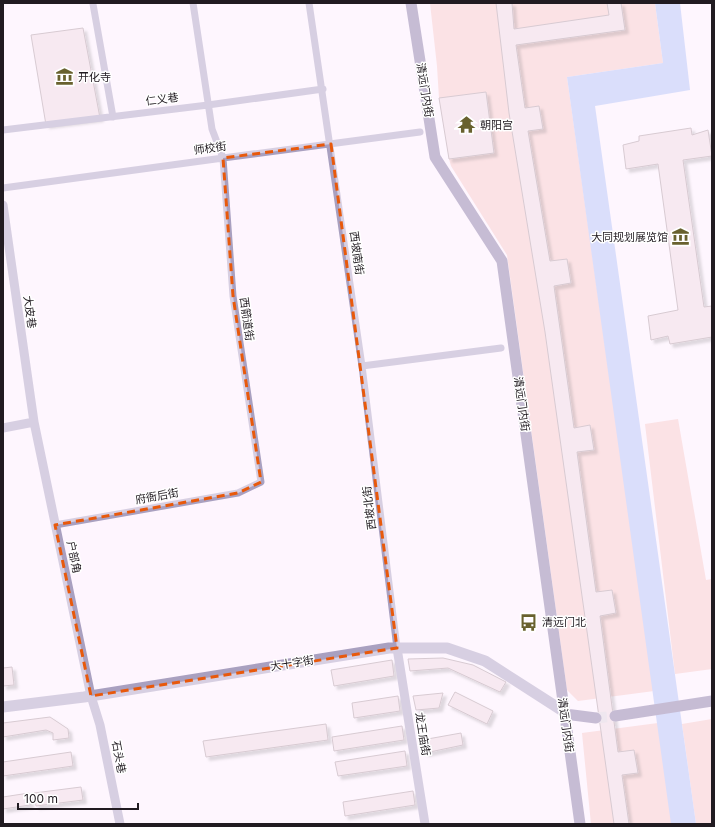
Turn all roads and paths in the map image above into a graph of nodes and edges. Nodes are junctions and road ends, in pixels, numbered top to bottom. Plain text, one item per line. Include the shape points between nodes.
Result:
1 (194, 3) edge
2 (309, 3) edge
3 (411, 3) edge
4 (93, 4) edge
5 (323, 89) junction
6 (208, 105) junction
7 (113, 117) junction
8 (3, 130) edge
9 (420, 132) dead end
10 (331, 144) junction
11 (223, 158) junction
12 (3, 188) edge
13 (3, 205) edge
14 (501, 348) dead end
15 (362, 366) junction
16 (34, 422) junction
17 (3, 428) edge
18 (261, 482) joint
19 (55, 525) junction
20 (397, 648) junction
21 (91, 696) junction
22 (712, 701) edge
23 (3, 707) edge
24 (565, 714) junction
25 (619, 714) tunnel mouth
26 (596, 718) tunnel mouth
27 (120, 824) edge
28 (424, 824) edge
29 (580, 824) edge

1 - 6 street, 西箭道街
2 - 5 street, 西坡南街
3 - 24 main road, 清远门内街 via 435,157 502,260
4 - 7 street
5 - 6 street, 仁义巷
5 - 10 street, 西坡南街
6 - 7 street, 仁义巷
6 - 11 street, 西箭道街 via 212,129
7 - 8 street, 仁义巷
9 - 10 street, 师校街
10 - 11 street, 师校街
10 - 15 street, 西坡南街
11 - 12 street, 师校街
11 - 18 street, 西箭道街 via 233,296
13 - 16 street, 大皮巷
14 - 15 street
15 - 20 street, 西坡北街
16 - 17 street
16 - 19 street, 户部角
18 - 19 street, 府衙后街 via 238,494
19 - 21 street, 户部角
20 - 21 street, 大十字街
20 - 24 street, 大十字街 via 447,648 485,661
20 - 28 street, 龙王庙街
21 - 23 street, 大十字街
21 - 27 street, 石头巷 via 100,725
22 - 25 main road
24 - 26 main road
24 - 29 main road, 清远门内街

